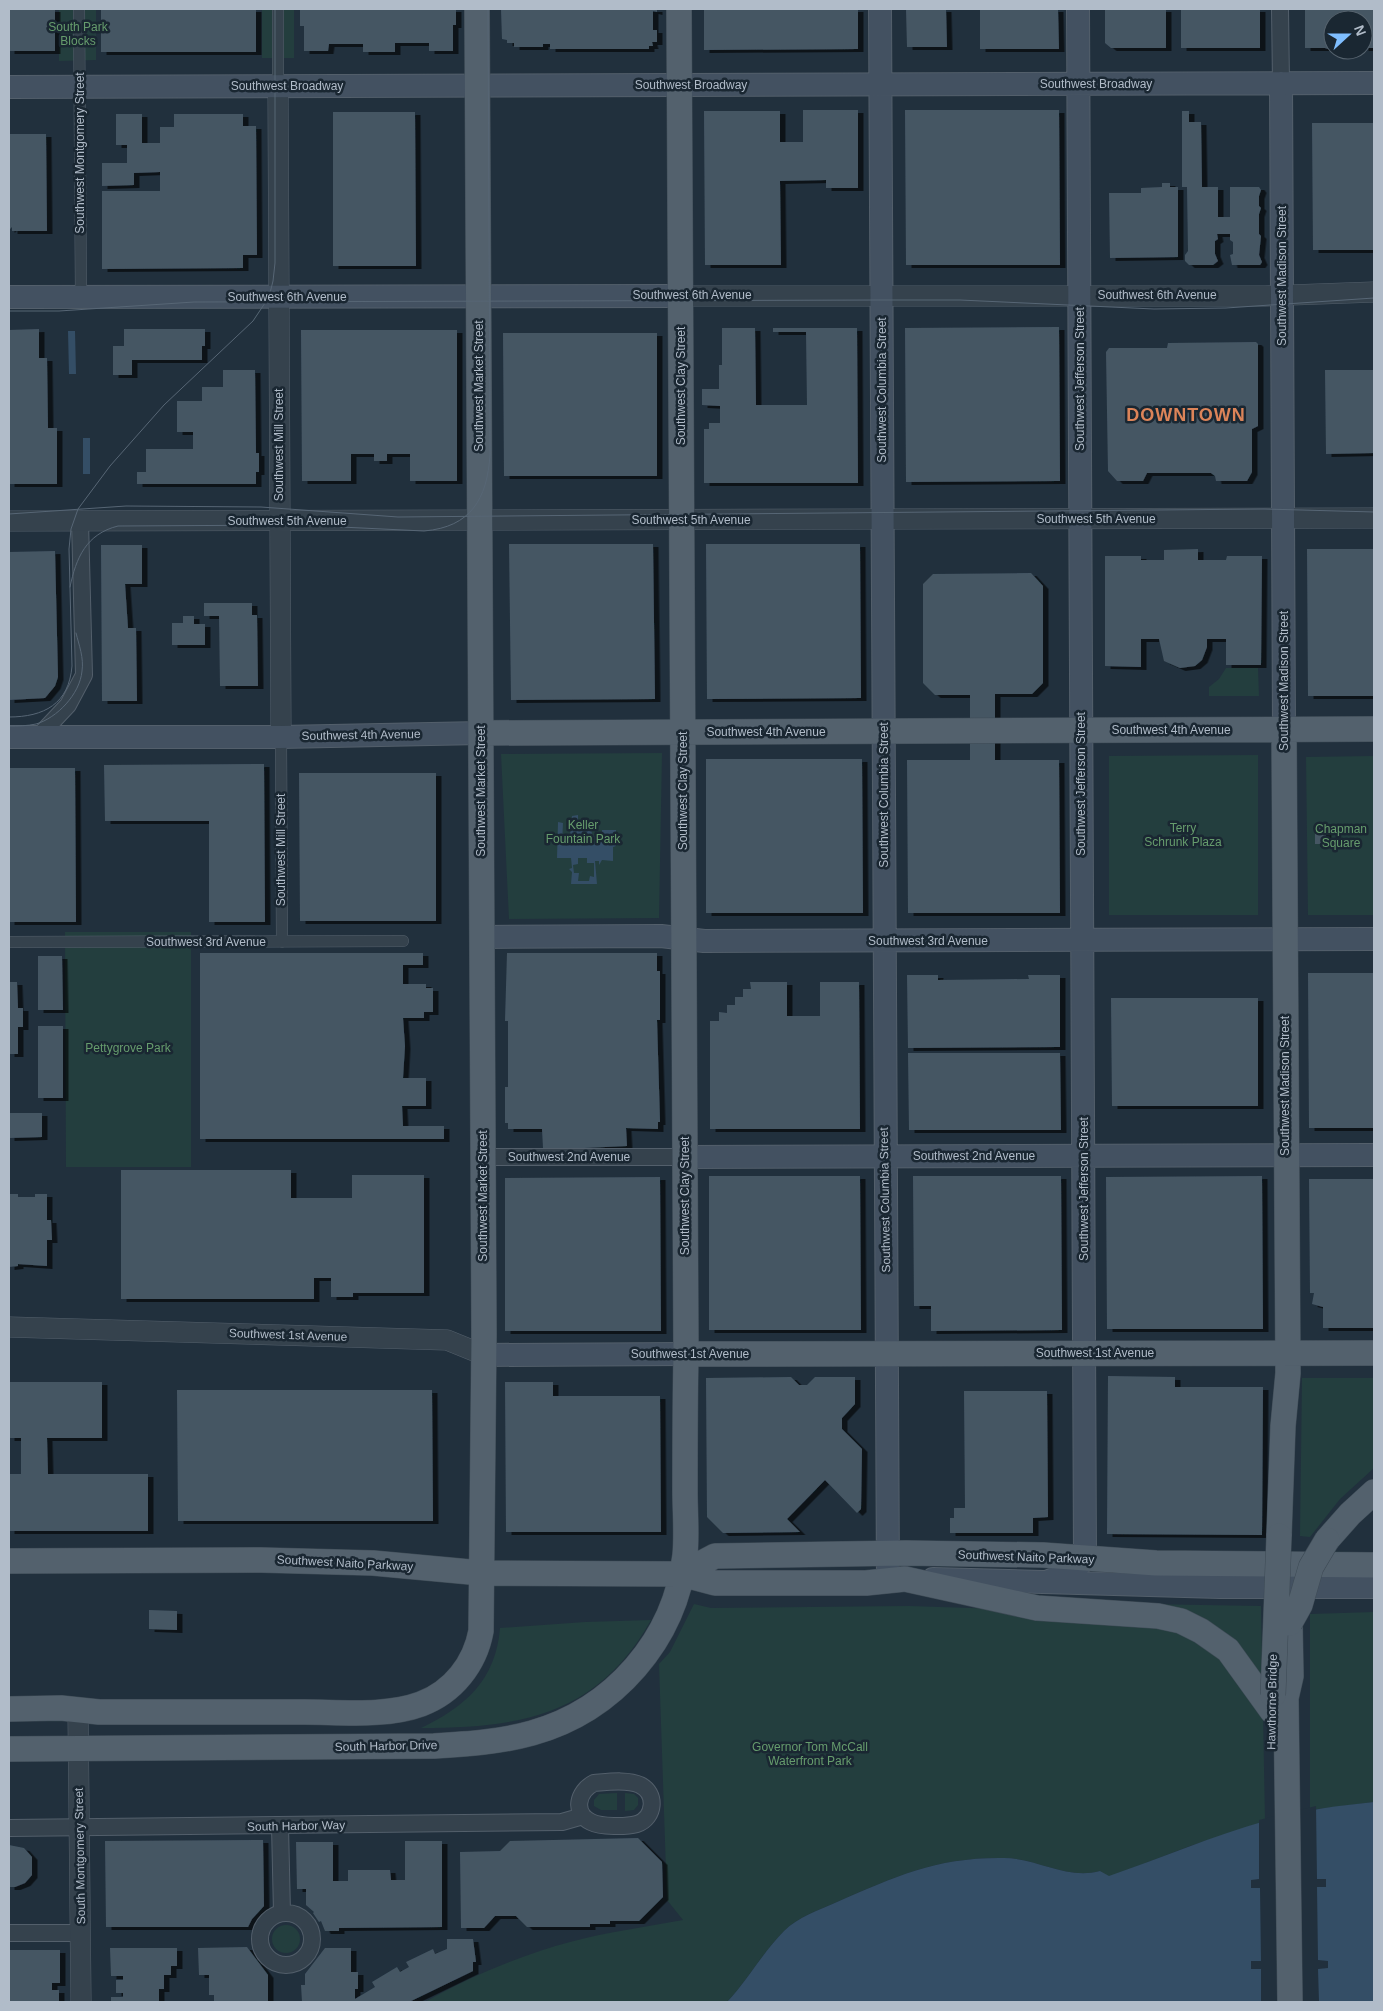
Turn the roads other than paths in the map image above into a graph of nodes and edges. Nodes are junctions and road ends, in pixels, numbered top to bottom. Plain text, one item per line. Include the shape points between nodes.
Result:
1 (80, 9) edge
2 (278, 9) edge
3 (477, 9) edge
4 (679, 9) edge
5 (880, 9) edge
6 (1078, 9) edge
7 (1280, 9) edge
8 (1374, 83) edge
9 (1078, 84) junction
10 (1281, 84) junction
11 (679, 85) junction
12 (880, 85) junction
13 (278, 86) junction
14 (478, 86) junction
15 (9, 87) edge
16 (80, 87) junction
17 (1374, 292) edge
18 (1079, 294) junction
19 (881, 295) junction
20 (478, 296) junction
21 (680, 296) junction
22 (1282, 296) junction
23 (9, 297) edge
24 (81, 297) junction
25 (279, 297) junction
26 (1283, 518) junction
27 (1374, 518) edge
28 (882, 519) junction
29 (1080, 519) junction
30 (480, 520) junction
31 (681, 520) junction
32 (9, 521) edge
33 (80, 521) junction
34 (280, 521) junction
35 (1374, 729) edge
36 (1284, 730) junction
37 (1081, 731) junction
38 (682, 732) junction
39 (883, 732) junction
40 (481, 733) junction
41 (281, 736) junction
42 (38, 737) junction
43 (9, 738) edge
44 (482, 937) junction
45 (684, 939) junction
46 (1374, 939) edge
47 (1082, 940) junction
48 (1285, 940) junction
49 (403, 941) dead end
50 (884, 941) junction
51 (9, 942) edge
52 (282, 942) junction
53 (1286, 1155) junction
54 (1374, 1155) edge
55 (684, 1156) junction
56 (885, 1156) junction
57 (1083, 1156) junction
58 (483, 1157) junction
59 (9, 1327) edge
60 (1374, 1352) edge
61 (1084, 1353) junction
62 (1287, 1353) junction
63 (686, 1354) junction
64 (886, 1354) junction
65 (484, 1355) junction
66 (1374, 1492) edge
67 (1283, 1536) junction
68 (887, 1554) junction
69 (1085, 1559) junction
70 (9, 1560) edge
71 (1374, 1564) edge
72 (481, 1573) junction
73 (681, 1574) junction
74 (896, 1580) junction
75 (1048, 1581) junction
76 (1374, 1587) edge
77 (1290, 1623) junction
78 (1291, 1676) junction
79 (9, 1709) edge
80 (78, 1710) junction
81 (1272, 1712) junction
82 (79, 1747) junction
83 (9, 1749) edge
84 (583, 1816) dead end
85 (280, 1826) junction
86 (80, 1827) junction
87 (9, 1828) edge
88 (282, 1913) dead end
89 (9, 1933) edge
90 (81, 1933) junction
91 (81, 2002) edge
92 (1274, 2002) edge
93 (1290, 2002) edge
94 (1306, 2002) edge

1 - 16 street, Southwest Montgomery Street
2 - 13 street, Southwest Mill Street
3 - 14 main road, Southwest Market Street
4 - 11 main road, Southwest Clay Street
5 - 12 main road, Southwest Columbia Street
6 - 9 main road, Southwest Jefferson Street
7 - 10 street, Southwest Madison Street
8 - 10 main road, Southwest Broadway
9 - 10 main road, Southwest Broadway
9 - 12 main road, Southwest Broadway
9 - 18 main road, Southwest Jefferson Street
10 - 22 main road, Southwest Madison Street
11 - 12 main road, Southwest Broadway
11 - 14 main road, Southwest Broadway
11 - 21 main road, Southwest Clay Street
12 - 19 main road, Southwest Columbia Street
13 - 14 main road, Southwest Broadway
13 - 16 main road, Southwest Broadway
13 - 25 street, Southwest Mill Street
14 - 20 main road, Southwest Market Street
15 - 16 main road, Southwest Broadway
16 - 24 street, Southwest Montgomery Street
17 - 22 street, Southwest 6th Avenue
18 - 19 street, Southwest 6th Avenue
18 - 22 street, Southwest 6th Avenue
18 - 29 main road, Southwest Jefferson Street
19 - 21 street, Southwest 6th Avenue
19 - 28 main road, Southwest Columbia Street
20 - 21 main road, Southwest 6th Avenue
20 - 25 main road, Southwest 6th Avenue
20 - 30 main road, Southwest Market Street
21 - 31 main road, Southwest Clay Street
22 - 26 main road, Southwest Madison Street
23 - 24 main road, Southwest 6th Avenue
24 - 25 main road, Southwest 6th Avenue
25 - 34 street, Southwest Mill Street
26 - 27 street, Southwest 5th Avenue
26 - 29 street, Southwest 5th Avenue
26 - 36 main road, Southwest Madison Street
28 - 29 street, Southwest 5th Avenue
28 - 31 street, Southwest 5th Avenue
28 - 39 main road, Southwest Columbia Street
29 - 37 main road, Southwest Jefferson Street
30 - 31 street, Southwest 5th Avenue
30 - 34 street, Southwest 5th Avenue
30 - 40 main road, Southwest Market Street
31 - 38 main road, Southwest Clay Street
32 - 33 street, Southwest 5th Avenue
33 - 34 street, Southwest 5th Avenue
33 - 42 street via 84,675 68,705
34 - 41 street, Southwest Mill Street
35 - 36 main road, Southwest 4th Avenue
36 - 37 main road, Southwest 4th Avenue
36 - 48 main road, Southwest Madison Street
37 - 39 main road, Southwest 4th Avenue
37 - 47 main road, Southwest Jefferson Street
38 - 39 main road, Southwest 4th Avenue
38 - 40 main road, Southwest 4th Avenue
38 - 45 main road, Southwest Clay Street
39 - 50 main road, Southwest Columbia Street
40 - 41 main road, Southwest 4th Avenue
40 - 44 main road, Southwest Market Street
41 - 42 main road, Southwest 4th Avenue
41 - 52 street, Southwest Mill Street
42 - 43 main road, Southwest 4th Avenue
44 - 45 main road, Southwest 3rd Avenue via 661,936
44 - 58 main road, Southwest Market Street
45 - 50 main road, Southwest 3rd Avenue via 704,942
45 - 55 main road, Southwest Clay Street
46 - 48 main road, Southwest 3rd Avenue
47 - 48 main road, Southwest 3rd Avenue
47 - 50 main road, Southwest 3rd Avenue
47 - 57 main road, Southwest Jefferson Street
48 - 53 main road, Southwest Madison Street
49 - 52 street, Southwest 3rd Avenue
50 - 56 main road, Southwest Columbia Street
51 - 52 street, Southwest 3rd Avenue
53 - 54 main road, Southwest 2nd Avenue
53 - 57 main road, Southwest 2nd Avenue
53 - 62 main road, Southwest Madison Street
55 - 56 main road, Southwest 2nd Avenue
55 - 58 street, Southwest 2nd Avenue
55 - 63 main road, Southwest Clay Street
56 - 57 main road, Southwest 2nd Avenue
56 - 64 main road, Southwest Columbia Street
57 - 61 main road, Southwest Jefferson Street
58 - 65 main road, Southwest Market Street
59 - 65 street, Southwest 1st Avenue via 448,1340
60 - 62 main road, Southwest 1st Avenue
61 - 62 main road, Southwest 1st Avenue
61 - 64 main road, Southwest 1st Avenue
61 - 69 main road, Southwest Jefferson Street
62 - 67 main road, Hawthorne Bridge via 1287,1402 1292,1425
63 - 64 main road, Southwest 1st Avenue
63 - 65 main road, Southwest 1st Avenue
63 - 73 main road, Southwest Clay Street via 685,1554
64 - 68 main road, Southwest Columbia Street
65 - 72 main road, Southwest Market Street
66 - 77 main road, Hawthorne Bridge, bridge via 1335,1530 1311,1567 1300,1606
67 - 77 main road, Hawthorne Bridge via 1283,1603
67 - 81 main road, Hawthorne Bridge, bridge
68 - 69 main road, Southwest Naito Parkway via 1043,1555
68 - 73 main road, Southwest Naito Parkway via 715,1556
68 - 74 main road, Southwest Columbia Street
69 - 71 main road, Southwest Naito Parkway via 1165,1564
69 - 75 main road via 1072,1572
70 - 72 main road, Southwest Naito Parkway via 374,1563
72 - 73 main road, Southwest Naito Parkway
72 - 80 main road via 478,1648 459,1678 422,1704 351,1712
73 - 74 main road, Southwest Naito Parkway via 716,1582 866,1583
73 - 82 main road, South Harbor Drive via 658,1637 628,1676 583,1712 532,1733 476,1743 434,1746
74 - 75 main road, Southwest Naito Parkway
74 - 81 main road via 1037,1608 1158,1616 1181,1621 1228,1650
75 - 76 main road, Southwest Naito Parkway via 1220,1587
77 - 78 main road, Hawthorne Bridge
78 - 93 main road, Hawthorne Bridge via 1286,1698
78 - 94 main road, Hawthorne Bridge via 1301,1701
79 - 80 main road
80 - 82 street, South Montgomery Street
81 - 92 main road, Hawthorne Bridge
82 - 83 main road, South Harbor Drive
82 - 86 street, South Montgomery Street
84 - 85 street, South Harbor Way via 562,1822
85 - 86 street, South Harbor Way
85 - 88 street
86 - 87 street, South Harbor Way
86 - 90 street, South Montgomery Street
89 - 90 street
90 - 91 street, South Montgomery Street

